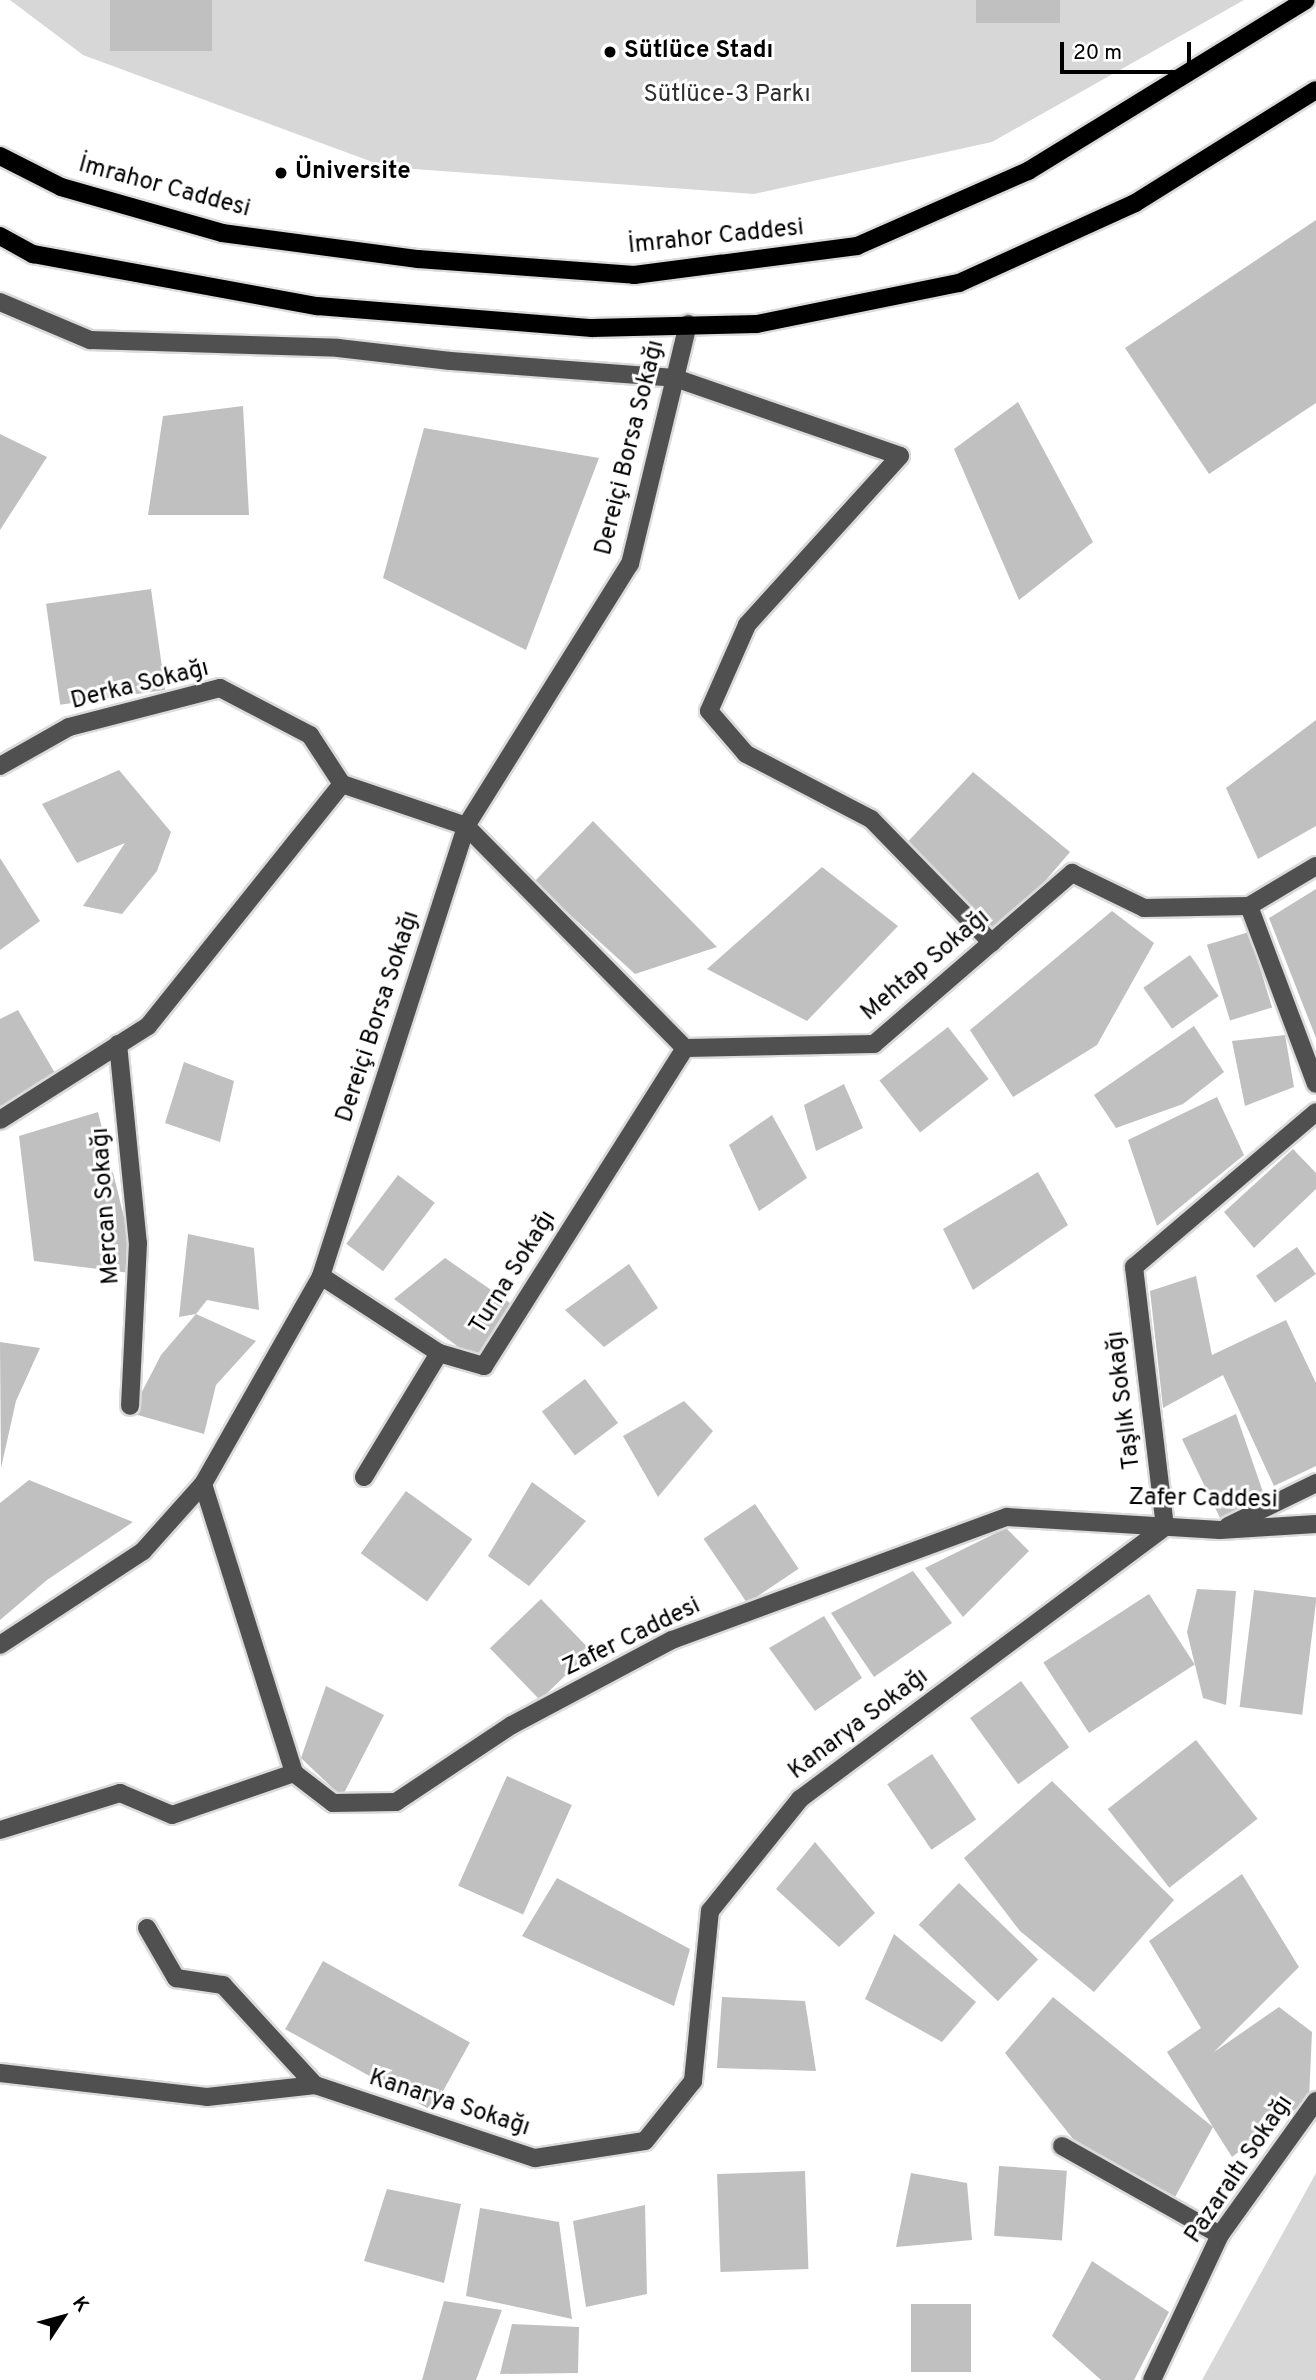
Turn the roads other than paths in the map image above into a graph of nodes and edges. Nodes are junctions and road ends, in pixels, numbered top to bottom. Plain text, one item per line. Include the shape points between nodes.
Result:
1 (1306, 0) edge
2 (1316, 90) edge
3 (0, 156) edge
4 (0, 236) edge
5 (0, 302) edge
6 (688, 324) junction
7 (675, 378) junction
8 (0, 766) edge
9 (342, 784) junction
10 (466, 826) junction
11 (1316, 866) edge
12 (1249, 906) junction
13 (992, 943) junction
14 (118, 1044) junction
15 (685, 1048) junction
16 (1316, 1084) edge
17 (1316, 1112) edge
18 (0, 1120) edge
19 (321, 1276) junction
20 (439, 1353) junction
21 (130, 1406) dead end
22 (364, 1478) dead end
23 (203, 1483) junction
24 (1316, 1483) edge
25 (1316, 1524) edge
26 (1165, 1527) junction
27 (1220, 1530) junction
28 (0, 1645) edge
29 (294, 1773) junction
30 (0, 1830) edge
31 (147, 1928) dead end
32 (0, 2073) edge
33 (315, 2085) junction
34 (1316, 2102) edge
35 (1062, 2146) dead end
36 (1220, 2235) junction
37 (1152, 2380) edge

1 - 3 main road, İmrahor Caddesi via 1028,171 857,246 634,275 418,259 222,233 61,187
2 - 6 main road via 1135,203 959,283 757,324
4 - 6 main road via 33,254 317,306 592,328
5 - 7 street via 90,340 338,348
6 - 7 street, Dereiçi Borsa Sokağı
7 - 10 street, Dereiçi Borsa Sokağı via 630,564
7 - 13 street via 900,456 747,625 709,711 746,754 871,819
8 - 9 street, Derka Sokağı via 69,727 220,688 310,735
9 - 10 street
9 - 14 street via 148,1026
10 - 15 street
10 - 19 street, Dereiçi Borsa Sokağı
11 - 12 street
12 - 13 street, Mehtap Sokağı via 1144,908 1072,873
12 - 16 street
13 - 15 street, Mehtap Sokağı via 874,1044
14 - 18 street
14 - 21 street, Mercan Sokağı via 138,1243
15 - 20 street, Turna Sokağı via 484,1366
17 - 26 street, Taşlık Sokağı via 1134,1267
19 - 20 street, Turna Sokağı
19 - 23 street, Dereiçi Borsa Sokağı
20 - 22 street
23 - 28 street, Dereiçi Borsa Sokağı via 143,1551
23 - 29 street
24 - 27 street
25 - 27 street, Zafer Caddesi
26 - 27 street, Zafer Caddesi
26 - 29 street, Zafer Caddesi via 1007,1517 672,1640 512,1725 396,1802 333,1803
26 - 33 street, Kanarya Sokağı via 800,1799 710,1911 693,2081 645,2141 535,2158
29 - 30 street via 172,1815 120,1793
31 - 33 street, Kanarya Sokağı via 176,1979 223,1985
32 - 33 street, Kanarya Sokağı via 207,2097
34 - 36 street, Pazaraltı Sokağı
35 - 36 street
36 - 37 street, Pazaraltı Sokağı

